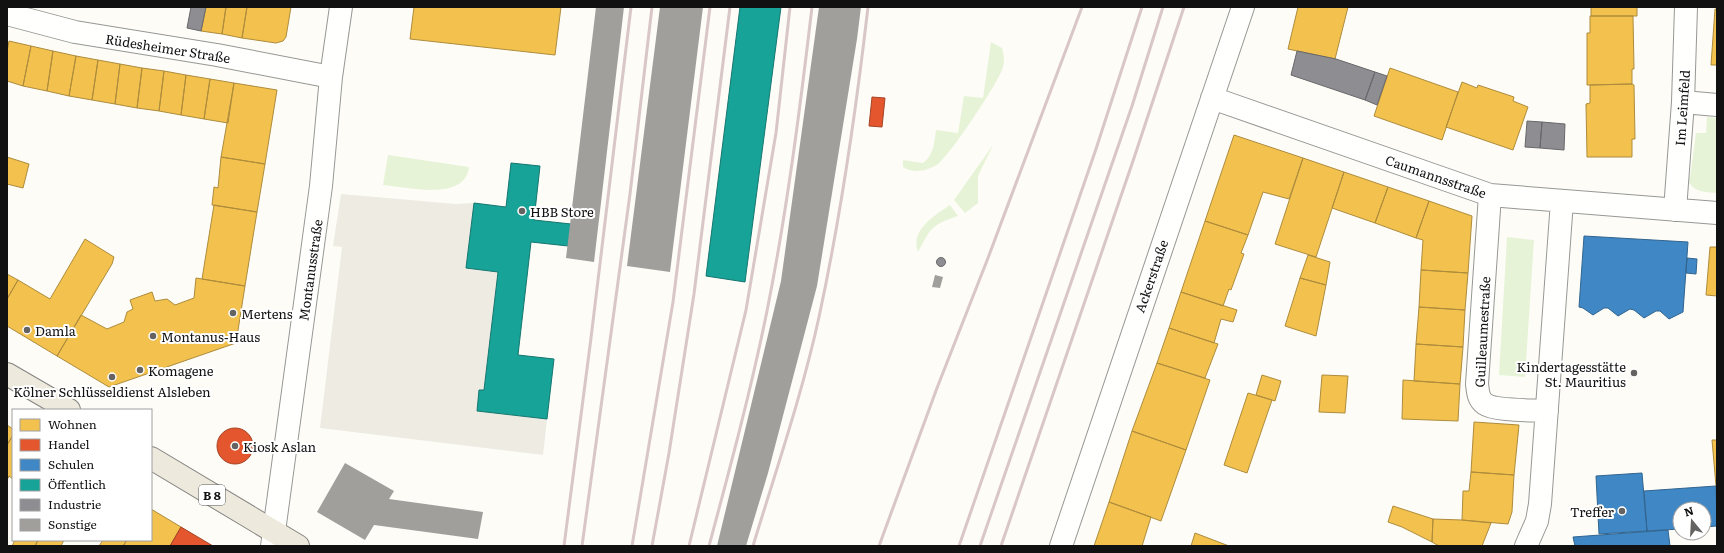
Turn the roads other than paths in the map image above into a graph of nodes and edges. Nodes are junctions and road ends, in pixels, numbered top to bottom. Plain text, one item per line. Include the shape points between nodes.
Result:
1 (342, 7) edge
2 (1243, 7) edge
3 (1686, 7) edge
4 (7, 14) edge
5 (331, 77) junction
6 (1212, 98) junction
7 (1682, 102) junction
8 (1717, 105) edge
9 (1490, 195) junction
10 (1562, 201) junction
11 (1675, 210) junction
12 (1717, 212) edge
13 (7, 374) edge
14 (67, 409) edge
15 (1547, 411) junction
16 (152, 459) edge
17 (273, 539) edge
18 (298, 546) edge
19 (1061, 546) edge
20 (1526, 546) edge

1 - 5 street, Montanusstraße
2 - 6 street, Ackerstraße
3 - 7 street, Im Leimfeld
4 - 5 street, Rüdesheimer Straße via 75,32
5 - 17 street, Montanusstraße via 321,186
6 - 9 street, Caumannsstraße
6 - 19 street, Ackerstraße
7 - 8 street
7 - 11 street, Im Leimfeld
9 - 10 street, Caumannsstraße
9 - 15 street, Guilleaumestraße via 1478,396 1486,404 1496,407
10 - 11 street, Caumannsstraße
10 - 15 street
11 - 12 street, Caumannsstraße
13 - 14 main road
15 - 20 street via 1540,504 1537,521
16 - 17 main road, B 8
17 - 18 main road, B 8

